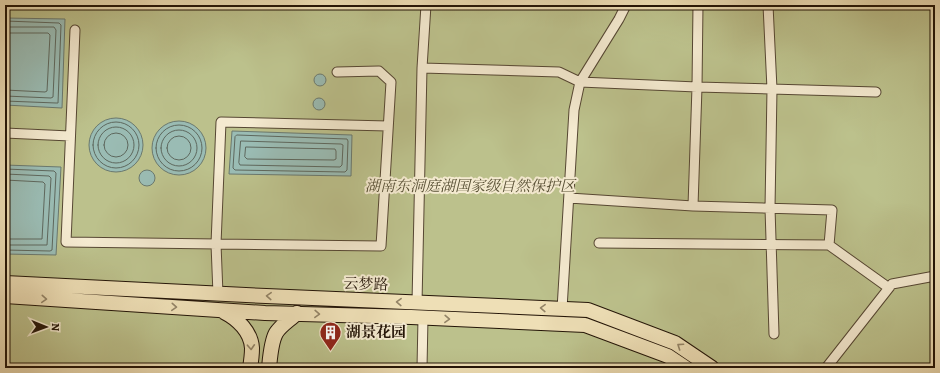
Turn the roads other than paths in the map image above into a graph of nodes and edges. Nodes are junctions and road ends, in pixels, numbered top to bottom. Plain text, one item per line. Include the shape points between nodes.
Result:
1 (426, 5) edge
2 (626, 5) edge
3 (698, 5) edge
4 (768, 5) edge
5 (75, 30) dead end
6 (422, 68) junction
7 (337, 72) dead end
8 (580, 82) junction
9 (697, 87) junction
10 (772, 89) junction
11 (876, 92) dead end
12 (388, 126) junction
13 (5, 133) edge
14 (70, 136) junction
15 (569, 198) junction
16 (693, 206) junction
17 (770, 208) junction
18 (599, 242) dead end
19 (216, 244) junction
20 (772, 245) junction
21 (829, 245) junction
22 (935, 276) edge
23 (5, 283) edge
24 (889, 288) junction
25 (218, 294) junction
26 (5, 296) edge
27 (417, 303) junction
28 (562, 309) junction
29 (221, 311) junction
30 (297, 313) junction
31 (423, 318) junction
32 (774, 334) dead end
33 (250, 368) edge
34 (269, 368) edge
35 (422, 368) edge
36 (686, 368) edge
37 (712, 368) edge
38 (826, 368) edge

1 - 6 street
2 - 8 street
3 - 9 street
4 - 10 street
5 - 14 street
6 - 8 street via 559,72
6 - 27 street
7 - 12 street via 379,71 391,82
8 - 9 street
8 - 15 street via 574,110
9 - 10 street
9 - 16 street
10 - 11 street
10 - 17 street
12 - 19 street via 381,246
12 - 19 street via 221,122
13 - 14 street
14 - 19 street via 66,242
15 - 16 street
15 - 28 street
16 - 17 street
17 - 20 street
17 - 21 street via 832,210
18 - 20 street
19 - 25 street
20 - 21 street
20 - 32 street
21 - 24 street
22 - 24 street via 892,284
23 - 25 main road, 云梦路
24 - 38 street
27 -> 25 main road, 云梦路
26 -> 29 main road
28 -> 27 main road, 云梦路
37 -> 28 main road, 云梦路 via 675,342 588,310
29 - 30 main road
29 -> 33 main road via 238,320 251,340
30 -> 31 main road
30 - 34 main road via 275,334
31 - 35 street
31 -> 36 main road via 585,325 668,356

